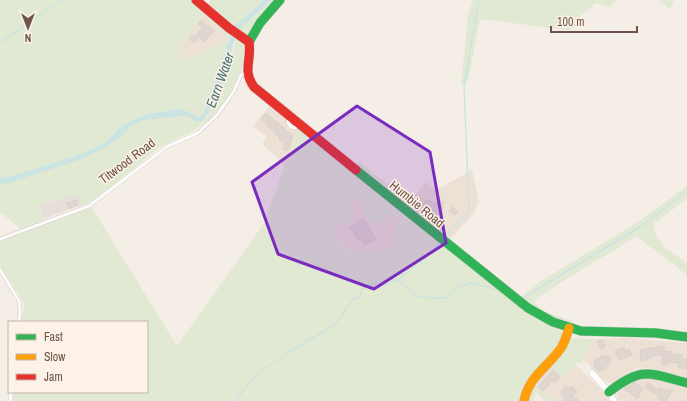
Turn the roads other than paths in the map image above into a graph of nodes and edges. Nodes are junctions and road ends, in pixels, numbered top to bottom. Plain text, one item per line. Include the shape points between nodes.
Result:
1 (196, 0) edge
2 (280, 0) edge
3 (249, 42) junction
4 (246, 72) junction
5 (0, 239) edge
6 (0, 270) edge
7 (19, 321) edge
8 (568, 328) junction
9 (687, 337) edge
10 (592, 373) road end
11 (687, 383) edge
12 (609, 392) junction
13 (524, 401) edge
14 (614, 401) edge

1 - 3 street
2 - 3 street via 260,23
3 - 4 street
4 - 5 lane, Titwood Road via 241,75 234,91 217,115 198,133 168,146 89,206
4 - 8 street, Humbie Road via 249,82 254,87 519,302 548,321
6 - 7 lane via 19,301
8 - 9 street, Humbie Road
8 - 13 street via 560,349 527,387
10 - 12 street
11 - 12 street via 646,372 626,379
12 - 14 street

